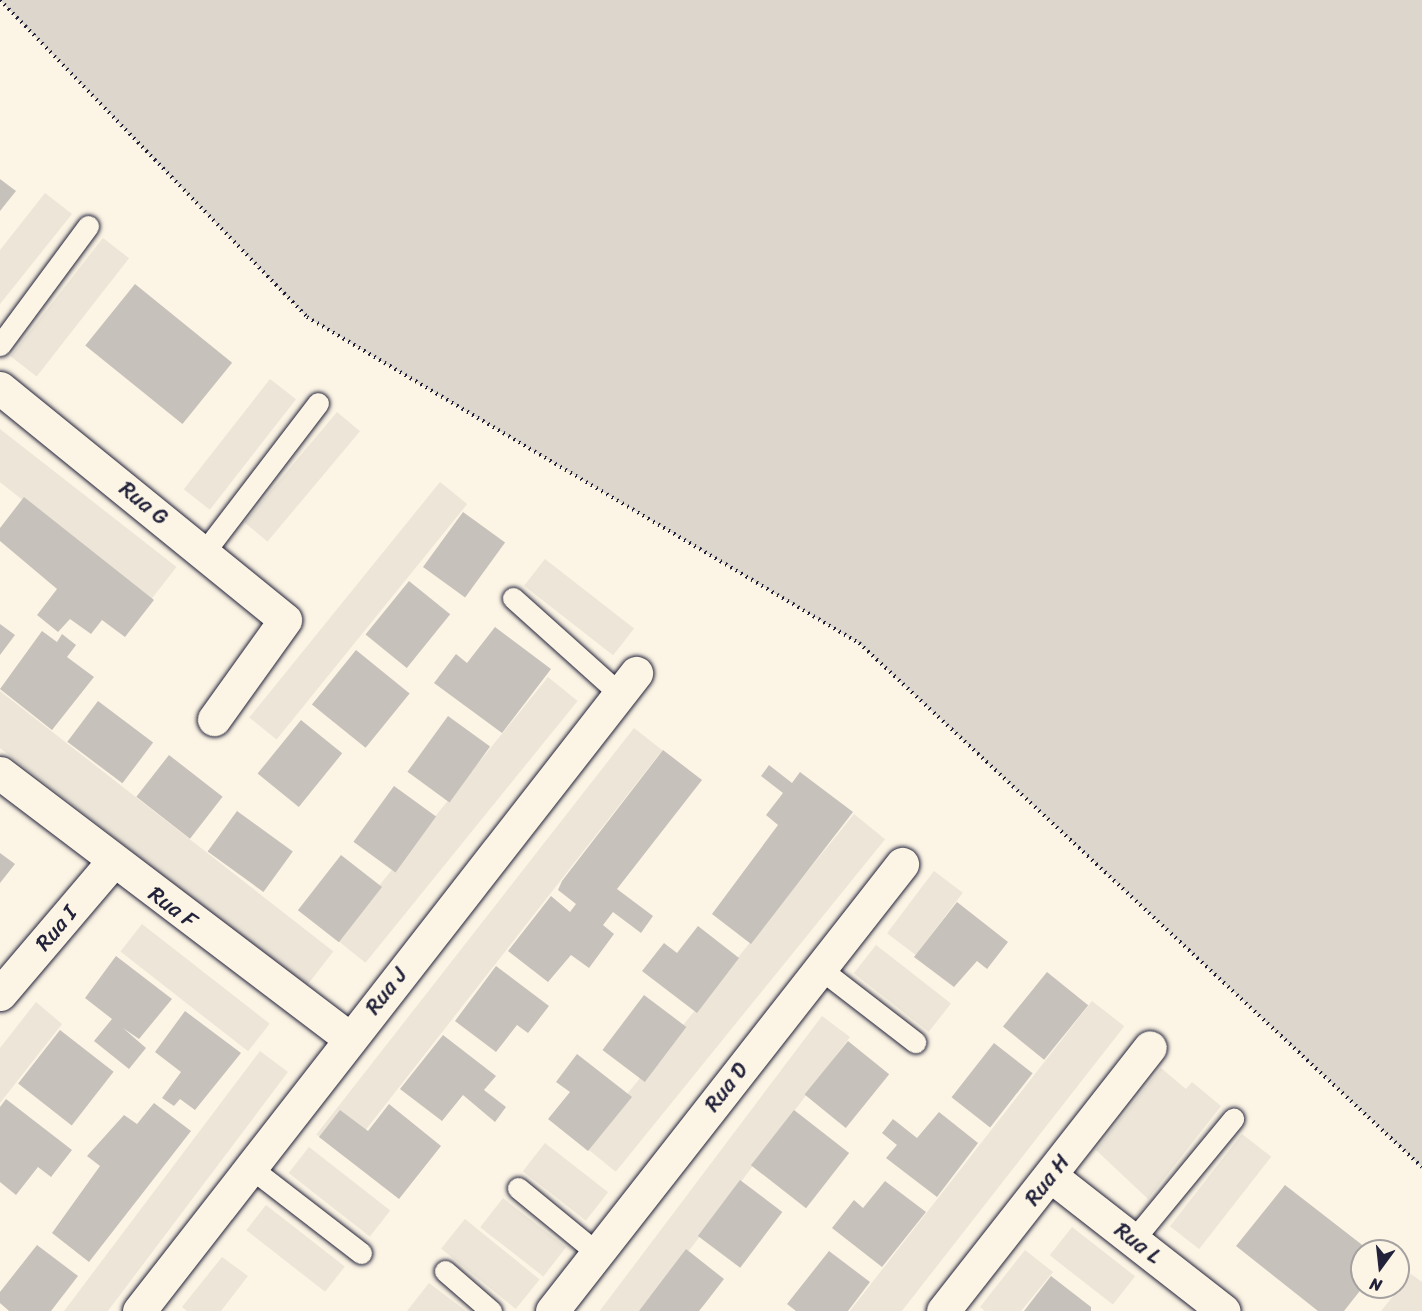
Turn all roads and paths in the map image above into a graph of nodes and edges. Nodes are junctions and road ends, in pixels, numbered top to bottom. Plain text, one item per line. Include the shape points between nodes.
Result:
1 (0, 0) edge
2 (88, 226) dead end
3 (0, 345) edge
4 (0, 388) edge
5 (318, 403) dead end
6 (205, 551) junction
7 (513, 598) dead end
8 (627, 683) joint
9 (214, 718) dead end
10 (0, 773) edge
11 (112, 861) junction
12 (902, 864) dead end
13 (818, 967) junction
14 (0, 994) edge
15 (349, 1038) junction
16 (915, 1042) dead end
17 (1150, 1047) dead end
18 (1233, 1119) dead end
19 (1422, 1167) edge
20 (251, 1168) junction
21 (1051, 1176) junction
22 (518, 1188) dead end
23 (1134, 1239) junction
24 (361, 1253) dead end
25 (597, 1253) junction
26 (445, 1271) dead end
27 (140, 1311) edge
28 (491, 1311) edge
29 (552, 1311) edge
30 (943, 1311) edge
31 (1224, 1311) edge

1 - 19 path via 307,317 859,644
2 - 3 lane
4 - 6 street, Rua G
5 - 6 lane
6 - 9 street, Rua G via 285,620
7 - 8 lane
8 - 15 street, Rua J
10 - 11 street, Rua F
11 - 14 street, Rua I
11 - 15 street, Rua F
12 - 13 street, Rua D
13 - 16 lane
13 - 25 street, Rua D
15 - 20 street, Rua J
17 - 21 street, Rua H
18 - 23 lane
20 - 24 lane
20 - 27 street, Rua J
21 - 23 street, Rua L
21 - 30 street, Rua H
22 - 25 lane
23 - 31 street, Rua L
25 - 29 street, Rua D
26 - 28 lane

